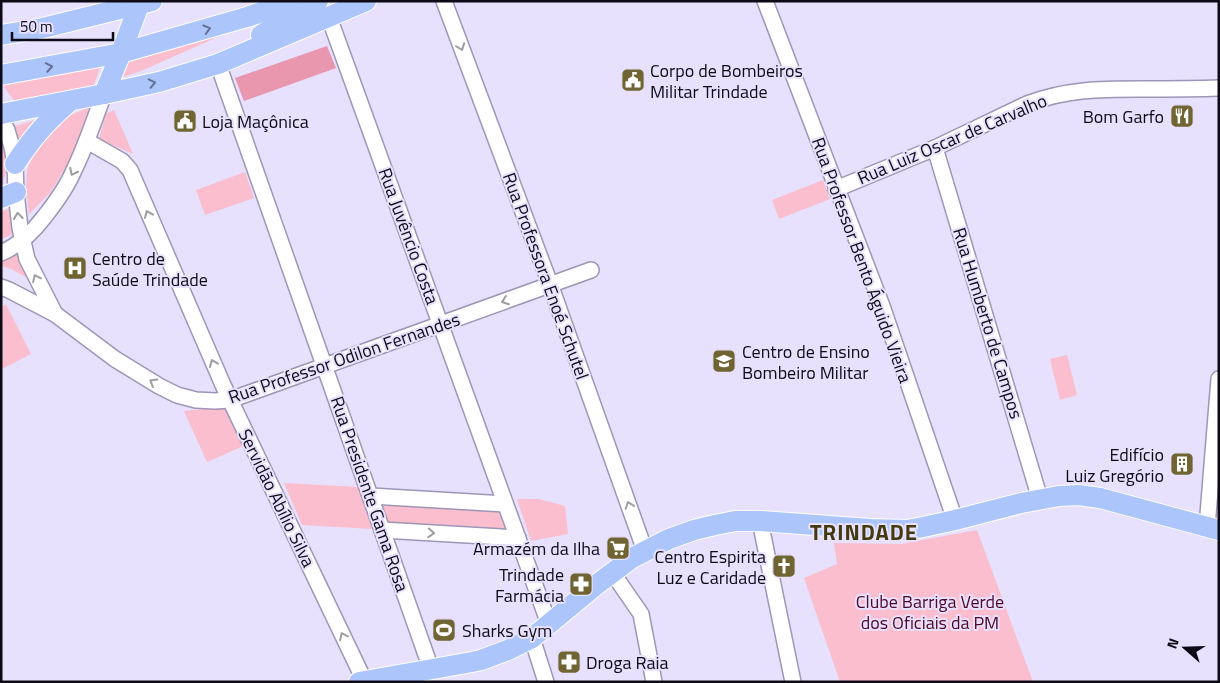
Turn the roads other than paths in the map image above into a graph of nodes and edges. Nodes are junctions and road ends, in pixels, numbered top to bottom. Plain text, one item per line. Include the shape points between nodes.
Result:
1 (293, 1) edge
2 (366, 1) edge
3 (444, 1) edge
4 (765, 1) edge
5 (145, 3) edge
6 (324, 9) edge
7 (1, 35) edge
8 (121, 54) junction
9 (218, 64) junction
10 (1, 75) edge
11 (1219, 88) edge
12 (104, 94) junction
13 (69, 101) junction
14 (1, 114) edge
15 (1, 118) edge
16 (87, 141) junction
17 (935, 148) junction
18 (15, 164) junction
19 (836, 189) junction
20 (9, 195) edge
21 (22, 241) junction
22 (1, 253) edge
23 (591, 270) dead end
24 (550, 284) junction
25 (1, 287) edge
26 (55, 314) junction
27 (440, 324) junction
28 (324, 366) junction
29 (1219, 379) edge
30 (230, 400) junction
31 (371, 496) junction
32 (1040, 499) junction
33 (505, 504) junction
34 (760, 520) junction
35 (955, 520) junction
36 (1213, 528) edge
37 (382, 530) junction
38 (518, 538) junction
39 (645, 551) junction
40 (612, 572) junction
41 (549, 624) junction
42 (532, 638) junction
43 (431, 669) junction
44 (362, 681) edge
45 (546, 682) edge
46 (654, 682) edge
47 (793, 682) edge

8 -> 1 main road
2 - 6 main road
3 -> 24 street, Rua Professora Enoé Schutel
4 - 19 street, Rua Professor Bento Águido Vieira
5 - 7 main road
5 - 8 main road
6 - 9 main road via 277,25
6 - 27 street, Rua Juvêncio Costa
10 -> 8 main road
8 - 12 main road
12 -> 9 main road
9 - 28 street, Rua Presidente Gama Rosa
11 - 17 street, Rua Luiz Oscar de Carvalho via 1080,90 1058,94 1027,104
12 - 13 main road
12 - 16 street
13 - 14 main road
13 - 18 main road via 34,136
15 - 18 street, Rua Professor Odilon Fernandes
16 -> 21 street via 59,198
30 -> 16 street, Servidão Abílio Silva via 130,170
17 - 19 street, Rua Luiz Oscar de Carvalho
17 - 32 street, Rua Humberto de Campos
18 - 20 street, Rua Professor Odilon Fernandes
19 - 35 street, Rua Professor Bento Águido Vieira via 891,332
21 -> 20 street, Rua Professor Odilon Fernandes
21 - 22 street
26 -> 21 street, Rua Professor Odilon Fernandes via 27,259
23 - 24 street, Rua Professor Odilon Fernandes
24 -> 27 street, Rua Professor Odilon Fernandes
39 -> 24 street, Rua Professora Enoé Schutel
25 - 26 street, Rua Professor Odilon Fernandes
30 -> 26 street, Rua Professor Odilon Fernandes via 196,400 177,395 115,359
27 - 28 street, Rua Professor Odilon Fernandes
27 - 33 street, Rua Juvêncio Costa
28 - 30 street, Rua Professor Odilon Fernandes
28 - 31 street, Rua Presidente Gama Rosa
29 - 36 street
44 -> 30 street, Servidão Abílio Silva
31 - 33 street
31 - 37 street, Rua Presidente Gama Rosa
32 - 35 main road
32 - 36 main road via 1059,496 1100,498
33 - 38 street, Rua Juvêncio Costa
34 - 35 main road via 891,530 923,528
34 - 39 main road via 735,521 694,530
34 - 47 street
37 -> 38 street
37 - 43 street, Rua Presidente Gama Rosa
38 - 41 street, Rua Juvêncio Costa
39 - 40 main road
40 - 41 main road
40 - 46 street via 641,614
41 - 42 main road
42 - 43 main road via 481,660
42 - 45 street
43 - 44 main road

